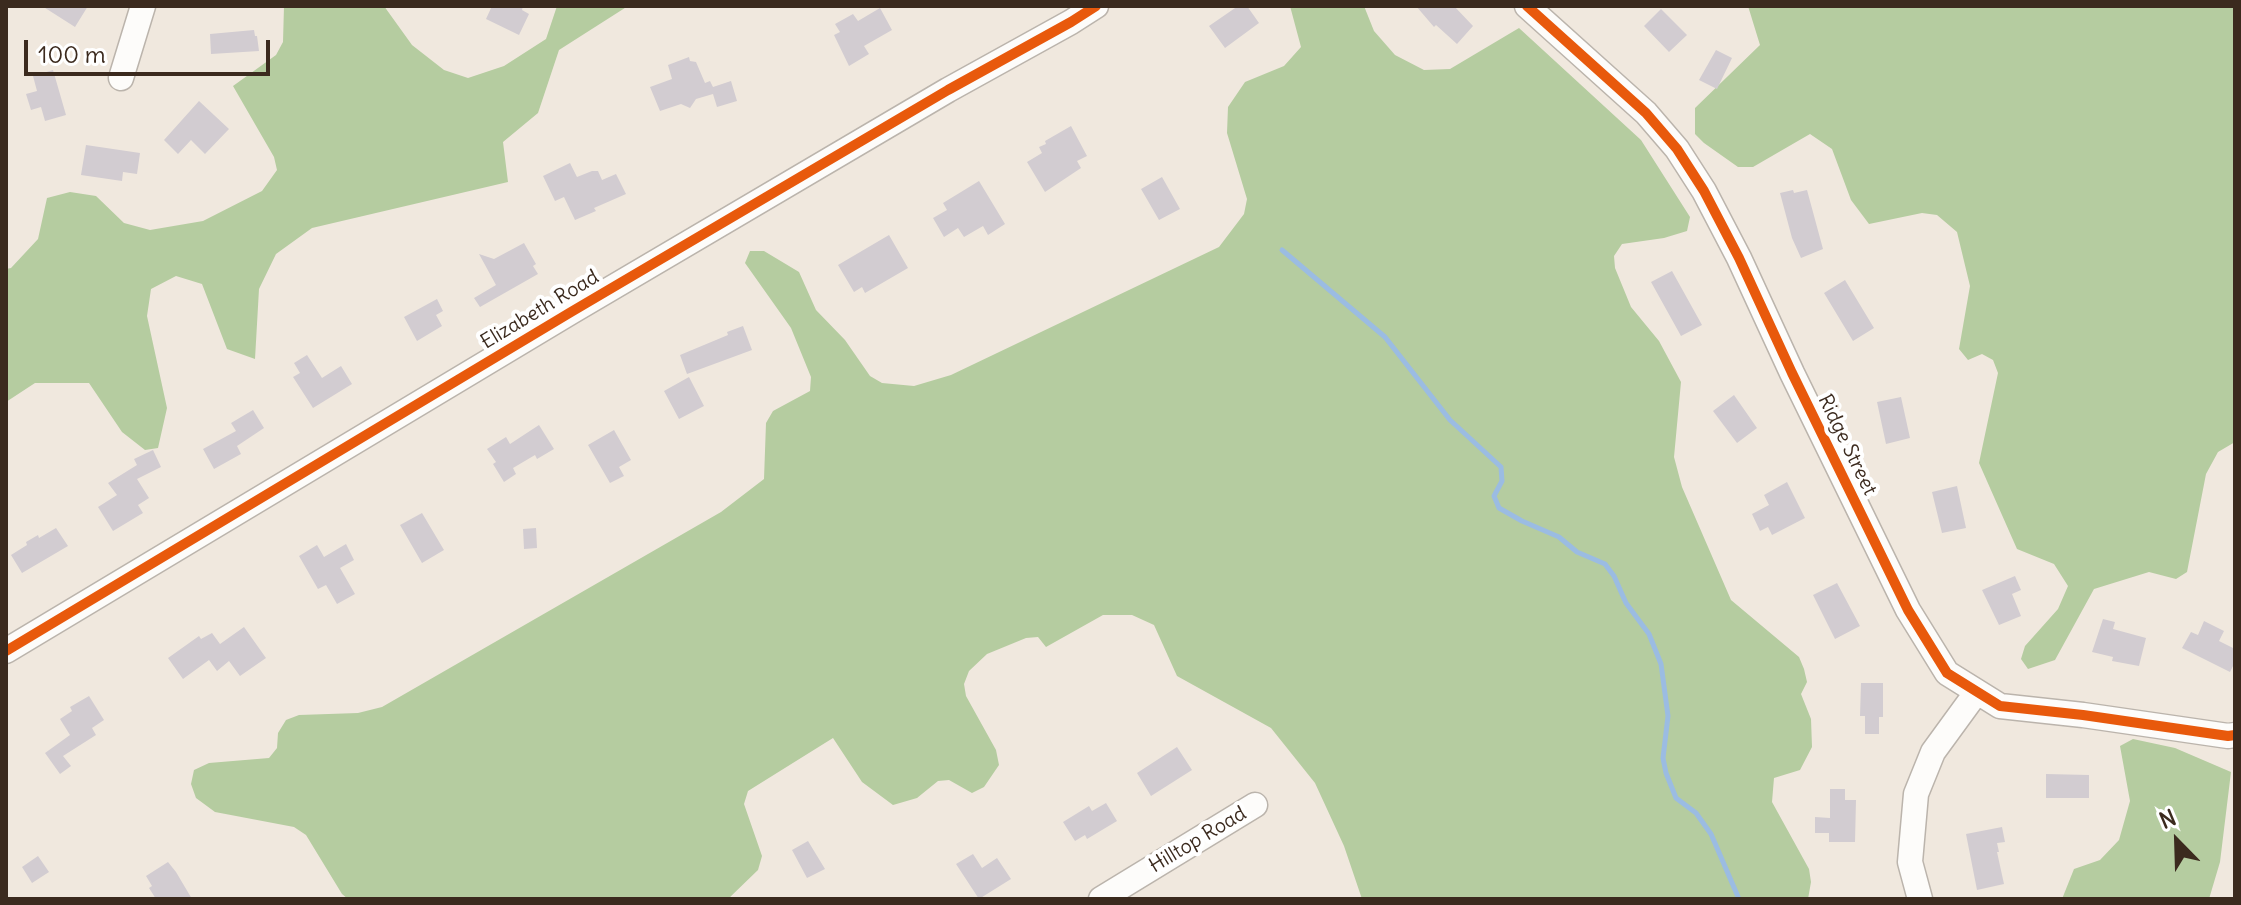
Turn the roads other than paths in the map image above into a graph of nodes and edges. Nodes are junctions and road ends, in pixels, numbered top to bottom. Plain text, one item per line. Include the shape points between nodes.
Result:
1 (143, 6) edge
2 (1096, 6) edge
3 (1527, 6) edge
4 (121, 78) dead end
5 (6, 651) edge
6 (1976, 693) junction
7 (2235, 735) edge
8 (1255, 805) dead end
9 (1101, 899) edge
10 (1920, 899) edge

1 - 4 street
2 - 5 street, Elizabeth Road via 557,320
3 - 6 street, Ridge Street via 1646,113 1677,149 1739,258 1908,610 1947,673
6 - 7 street, Ridge Street via 2000,706
6 - 10 street via 1933,752 1916,794 1910,862
8 - 9 street, Hilltop Road

